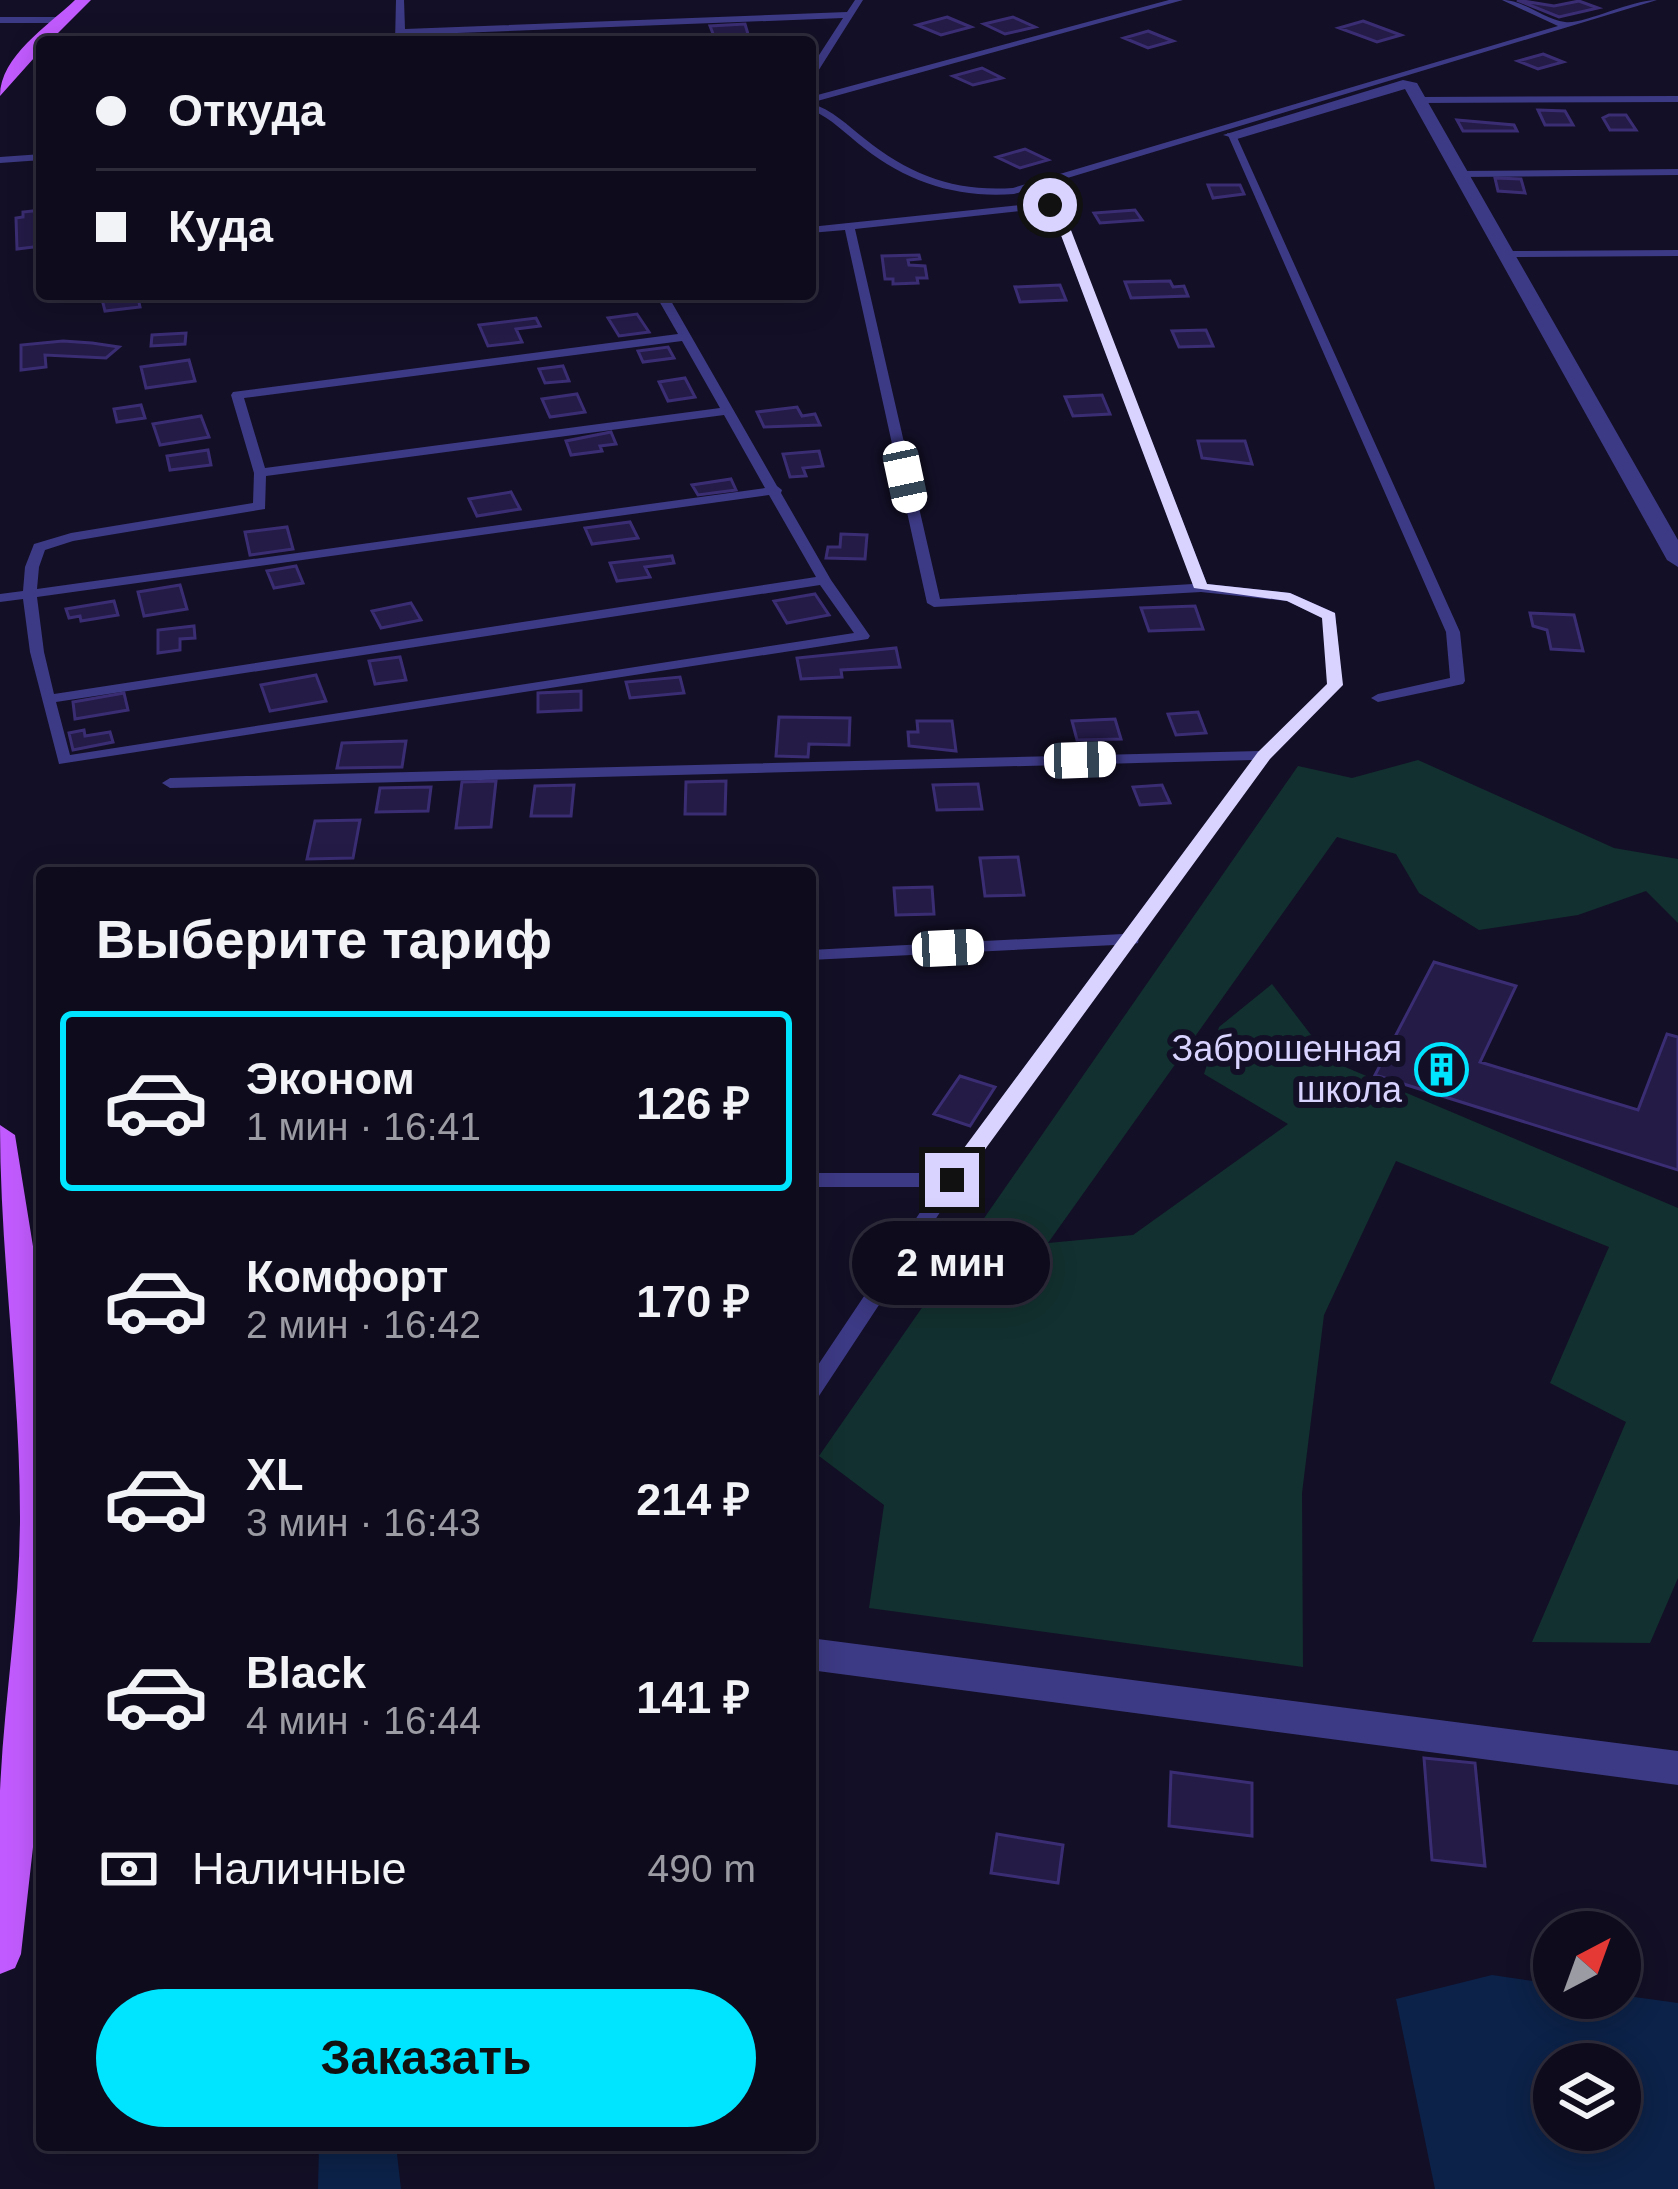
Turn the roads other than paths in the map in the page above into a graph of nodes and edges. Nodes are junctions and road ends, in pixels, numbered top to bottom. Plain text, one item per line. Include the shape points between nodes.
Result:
1 (84, 0) edge
2 (400, 0) edge
3 (859, 0) edge
4 (1179, 0) edge
5 (1506, 0) edge
6 (1653, 0) edge
7 (847, 15) junction
8 (0, 20) edge
9 (60, 20) junction
10 (1566, 26) junction
11 (44, 36) edge
12 (400, 36) edge
13 (420, 36) edge
14 (36, 45) edge
15 (816, 66) edge
16 (0, 92) edge
17 (1678, 99) edge
18 (1420, 100) junction
19 (816, 101) edge
20 (816, 107) edge
21 (1231, 135) joint
22 (36, 157) edge
23 (0, 160) edge
24 (1678, 172) edge
25 (1458, 174) junction
26 (849, 225) junction
27 (816, 229) edge
28 (1508, 254) junction
29 (1678, 254) edge
30 (664, 300) edge
31 (682, 338) junction
32 (725, 411) junction
33 (260, 473) junction
34 (776, 490) junction
35 (1678, 560) edge
36 (824, 580) junction
37 (1202, 588) junction
38 (28, 596) junction
39 (0, 598) edge
40 (1378, 698) dead end
41 (50, 699) junction
42 (1264, 755) junction
43 (170, 783) dead end
44 (1132, 939) junction
45 (816, 955) edge
46 (0, 1136) edge
47 (816, 1180) edge
48 (952, 1180) junction
49 (816, 1384) edge
50 (36, 1517) edge
51 (36, 1604) edge
52 (816, 1655) edge
53 (1678, 1768) edge
54 (0, 1954) edge

1 - 9 main road
2 - 12 lane
3 - 7 lane
4 - 19 lane
5 - 10 lane
6 - 10 lane
7 - 13 lane
7 - 15 lane
8 - 9 lane
9 - 11 main road
10 - 20 lane via 976,196 946,191 880,156
14 - 16 main road
17 - 18 lane
18 - 21 street via 1409,83
18 - 25 street
21 - 40 lane via 1453,632 1458,681
22 - 23 lane
24 - 25 lane
25 - 28 street
26 - 27 lane
26 - 37 lane via 1018,206 1058,212
26 - 37 lane via 934,603
28 - 29 lane
28 - 35 street
30 - 31 lane
31 - 32 lane
31 - 33 lane via 237,395
32 - 33 lane
32 - 34 lane
33 - 38 lane via 260,506 39,547
34 - 36 lane
34 - 38 lane
36 - 41 lane
36 - 41 lane via 863,636 64,761
37 - 42 lane via 1290,597 1330,616 1335,685
38 - 39 lane
38 - 41 lane
42 - 43 lane
42 - 44 lane
44 - 45 lane
44 - 48 lane
46 - 50 main road via 29,1356
47 - 48 lane
48 - 49 lane
51 - 54 main road
52 - 53 street

